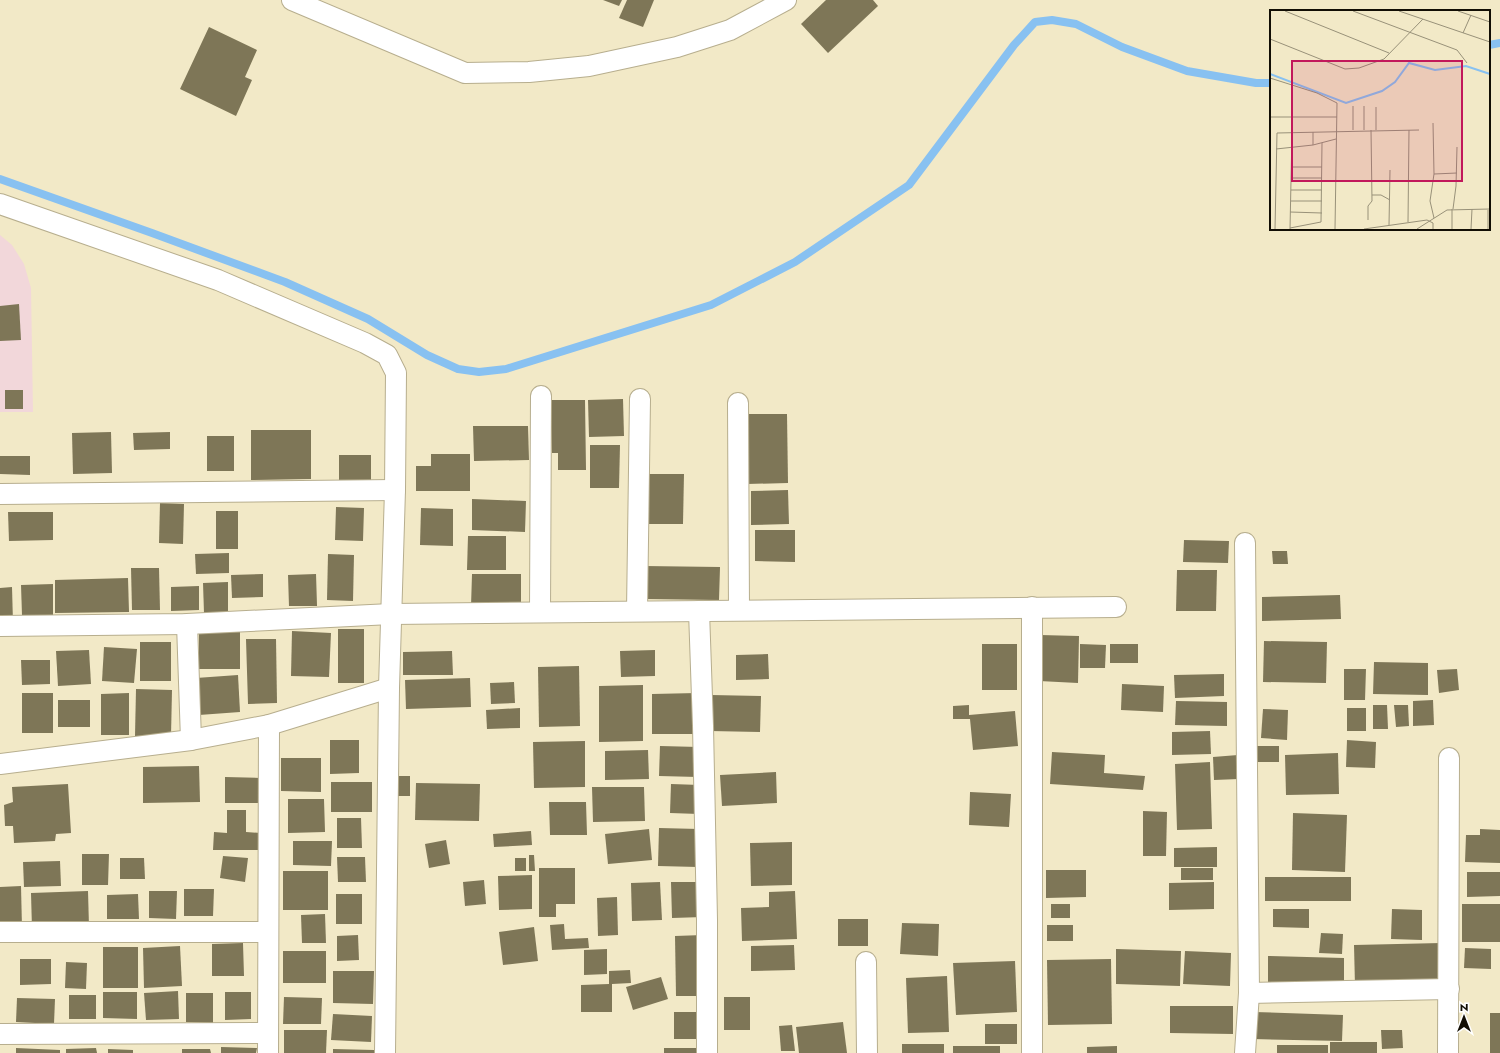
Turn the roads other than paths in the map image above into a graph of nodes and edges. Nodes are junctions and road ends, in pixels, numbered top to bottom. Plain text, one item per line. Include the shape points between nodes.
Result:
1 (292, 0) edge
2 (786, 0) edge
3 (0, 204) edge
4 (541, 396) dead end
5 (640, 399) dead end
6 (738, 402) dead end
7 (395, 490) junction
8 (0, 494) edge
9 (1245, 543) dead end
10 (1032, 607) junction
11 (1116, 607) dead end
12 (739, 610) junction
13 (637, 611) junction
14 (699, 611) junction
15 (540, 612) junction
16 (391, 614) junction
17 (187, 624) junction
18 (0, 626) edge
19 (389, 688) junction
20 (268, 726) junction
21 (191, 740) junction
22 (1449, 758) dead end
23 (0, 764) edge
24 (0, 932) edge
25 (268, 932) junction
26 (866, 962) dead end
27 (1449, 989) junction
28 (1249, 993) junction
29 (268, 1033) junction
30 (0, 1034) edge
31 (268, 1053) edge
32 (385, 1053) edge
33 (707, 1053) edge
34 (867, 1053) edge
35 (1032, 1053) edge
36 (1245, 1053) edge
37 (1448, 1053) edge

1 - 2 street via 464,73 529,72 589,66 670,48 730,30
3 - 7 street via 218,280 366,343 387,356 396,373
4 - 15 street
5 - 13 street
6 - 12 street
7 - 8 street
7 - 16 street
9 - 28 street
10 - 11 street
10 - 12 street
10 - 35 street
12 - 14 street
13 - 14 street
13 - 15 street
14 - 33 street
15 - 16 street
16 - 17 street
16 - 19 street
17 - 18 street
17 - 21 street
19 - 20 street
19 - 32 street
20 - 21 street
20 - 25 street
21 - 23 street
22 - 27 street
24 - 25 street
25 - 29 street
26 - 34 street
27 - 28 street
27 - 37 street
28 - 36 street
29 - 30 street
29 - 31 street

